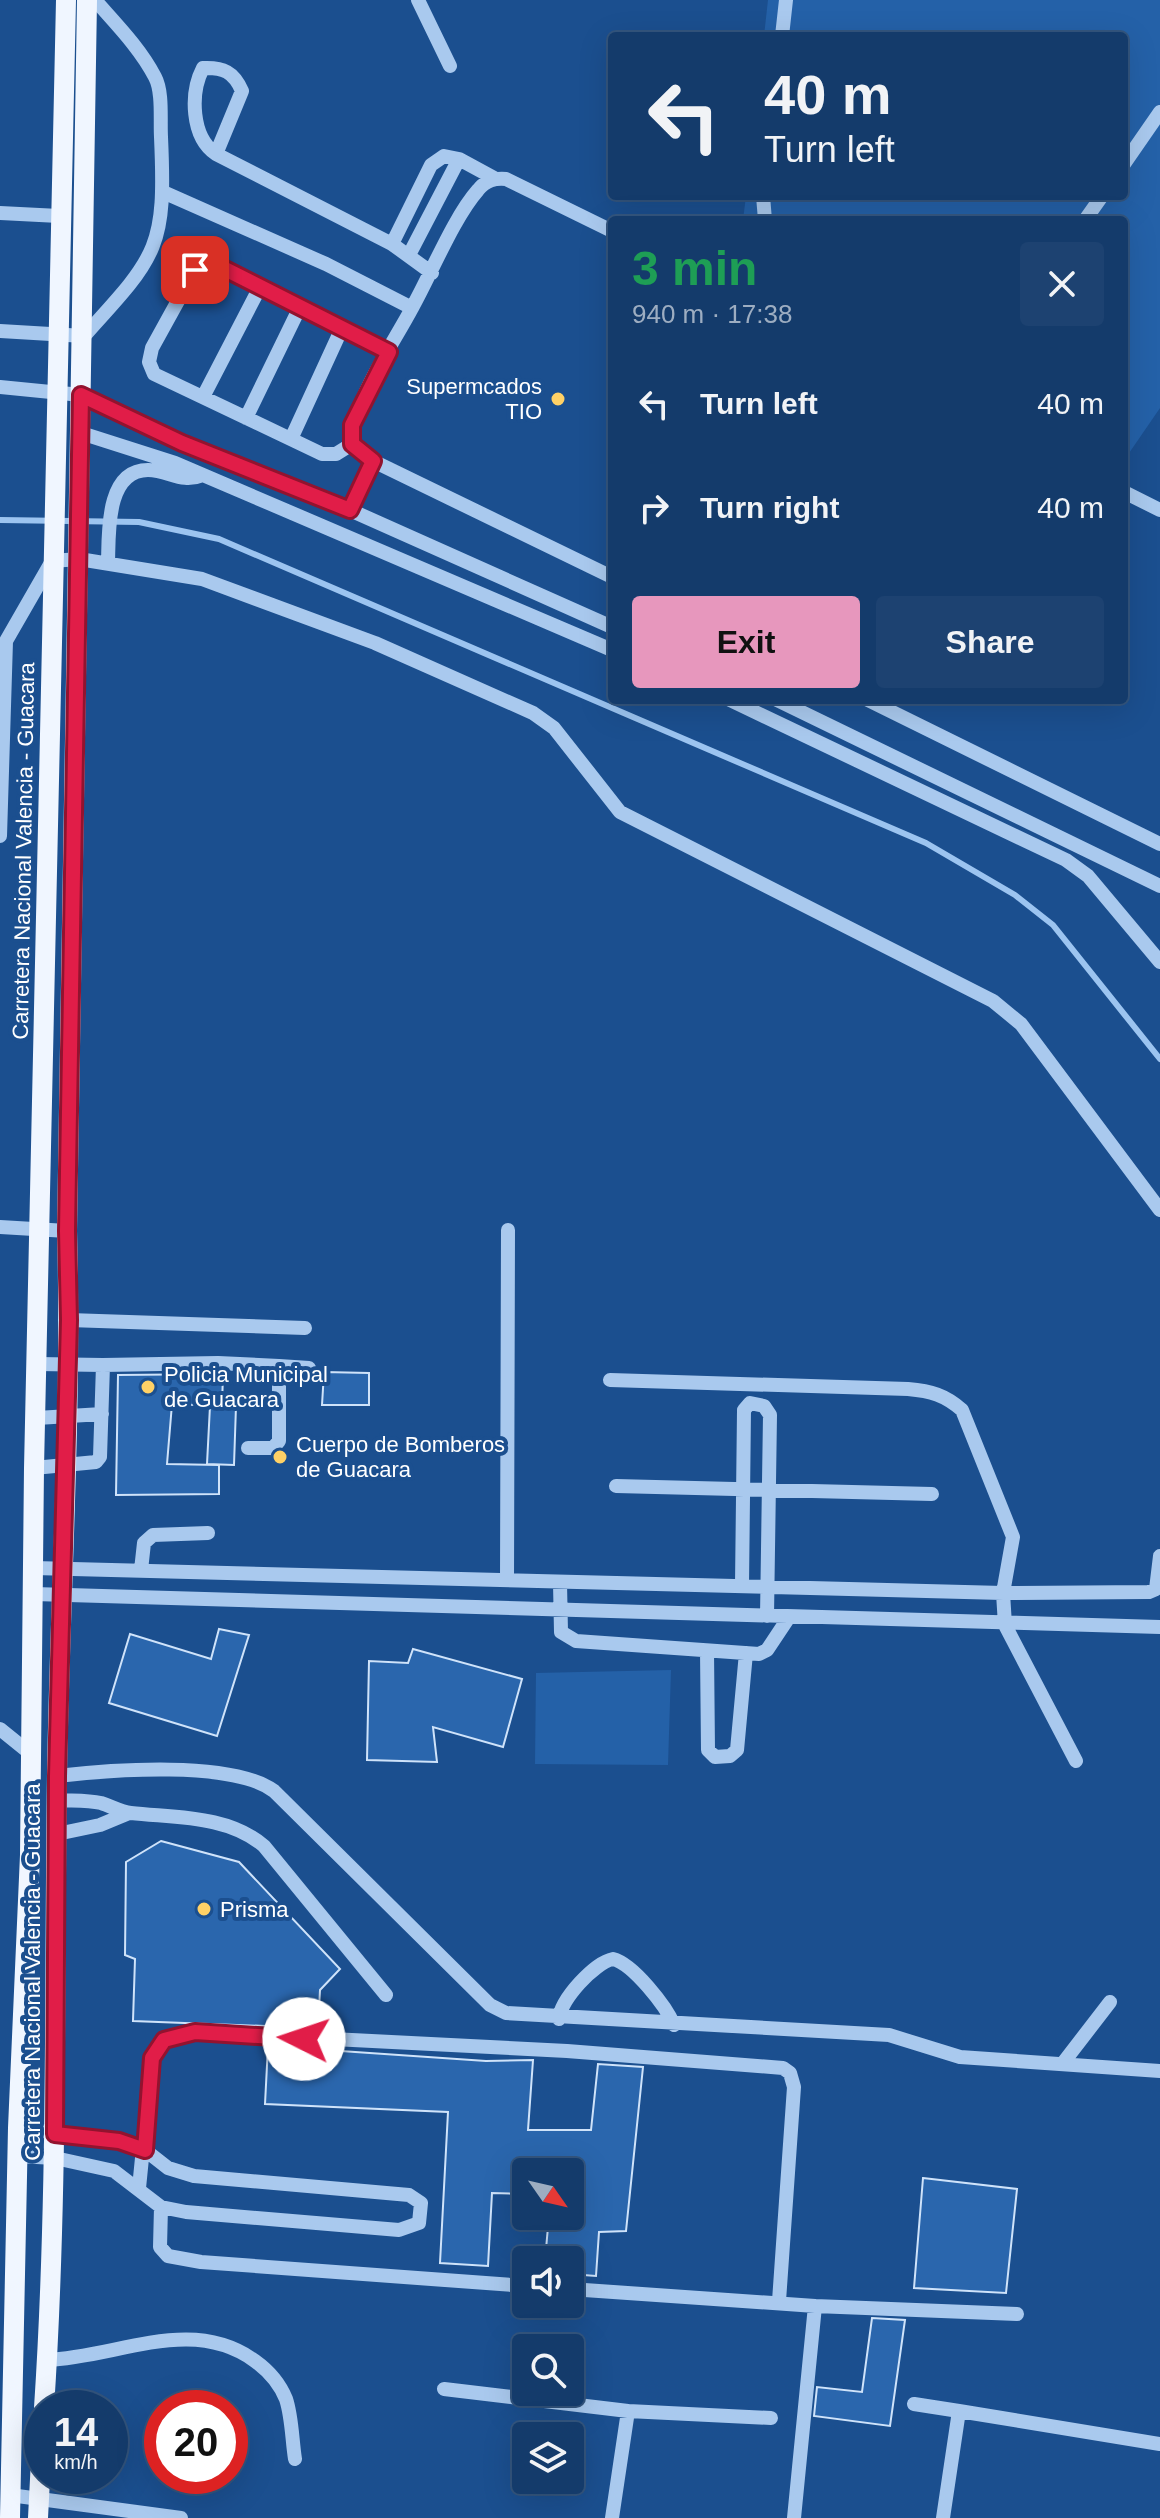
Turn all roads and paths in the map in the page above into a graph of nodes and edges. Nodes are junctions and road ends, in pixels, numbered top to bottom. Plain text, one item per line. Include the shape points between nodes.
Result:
1 (66, 0) edge
2 (87, 0) edge
3 (95, 0) edge
4 (418, 0) edge
5 (786, 0) edge
6 (782, 32) edge
7 (450, 66) dead end
8 (1160, 112) edge
9 (216, 154) junction
10 (1128, 158) edge
11 (459, 159) junction
12 (494, 178) junction
13 (163, 192) junction
14 (0, 213) edge
15 (59, 216) junction
16 (608, 229) edge
17 (392, 244) junction
18 (409, 255) junction
19 (432, 273) junction
20 (260, 287) junction
21 (300, 307) junction
22 (412, 308) junction
23 (342, 328) junction
24 (0, 331) edge
25 (58, 335) junction
26 (84, 336) junction
27 (389, 352) junction
28 (0, 387) edge
29 (57, 391) junction
30 (81, 395) junction
31 (203, 397) junction
32 (246, 418) junction
33 (81, 433) junction
34 (291, 439) junction
35 (352, 444) junction
36 (373, 461) junction
37 (203, 475) junction
38 (1128, 494) edge
39 (350, 510) junction
40 (1160, 510) edge
41 (79, 559) junction
42 (52, 561) junction
43 (108, 563) junction
44 (608, 575) edge
45 (608, 625) edge
46 (608, 648) edge
47 (738, 704) edge
48 (785, 704) edge
49 (876, 704) edge
50 (0, 836) edge
51 (1160, 844) edge
52 (1160, 886) edge
53 (1160, 962) edge
54 (1160, 1210) edge
55 (0, 1227) edge
56 (41, 1230) junction
57 (508, 1230) dead end
58 (67, 1231) junction
59 (69, 1320) junction
60 (305, 1328) dead end
61 (38, 1364) junction
62 (67, 1364) junction
63 (103, 1365) junction
64 (279, 1366) junction
65 (309, 1368) dead end
66 (610, 1380) dead end
67 (102, 1414) junction
68 (65, 1416) junction
69 (37, 1418) junction
70 (248, 1448) dead end
71 (64, 1466) junction
72 (34, 1468) junction
73 (616, 1486) dead end
74 (770, 1489) junction
75 (743, 1490) junction
76 (932, 1494) dead end
77 (208, 1533) dead end
78 (1160, 1556) edge
79 (34, 1568) junction
80 (62, 1568) junction
81 (141, 1570) junction
82 (507, 1580) junction
83 (560, 1583) junction
84 (742, 1585) junction
85 (768, 1587) junction
86 (1003, 1593) junction
87 (34, 1594) junction
88 (62, 1595) junction
89 (558, 1610) junction
90 (767, 1616) junction
91 (789, 1617) junction
92 (1005, 1625) junction
93 (1160, 1627) edge
94 (707, 1651) junction
95 (746, 1653) junction
96 (0, 1729) edge
97 (31, 1754) junction
98 (1076, 1761) dead end
99 (57, 1776) junction
100 (57, 1800) junction
101 (129, 1813) junction
102 (57, 1834) junction
103 (386, 1995) dead end
104 (1110, 2002) dead end
105 (559, 2019) junction
106 (674, 2025) junction
107 (1063, 2063) junction
108 (1160, 2071) edge
109 (18, 2128) junction
110 (55, 2134) junction
111 (145, 2150) junction
112 (18, 2156) junction
113 (55, 2158) junction
114 (139, 2188) junction
115 (161, 2207) junction
116 (512, 2285) edge
117 (584, 2290) edge
118 (779, 2301) junction
119 (815, 2306) junction
120 (1017, 2314) dead end
121 (47, 2360) junction
122 (444, 2389) dead end
123 (45, 2390) edge
124 (914, 2404) dead end
125 (628, 2411) junction
126 (959, 2411) junction
127 (771, 2418) dead end
128 (1160, 2444) edge
129 (295, 2459) dead end
130 (10, 2495) junction
131 (38, 2509) edge
132 (10, 2518) edge
133 (181, 2518) edge
134 (612, 2518) edge
135 (794, 2518) edge
136 (943, 2518) edge

1 - 15 main road, Carretera Nacional Valencia - Guacara
2 - 26 main road, Carretera Nacional Valencia - Guacara
3 - 13 street via 158,80
4 - 7 street
5 - 6 street
8 - 10 street
9 - 9 street via 203,146 194,84 203,68 218,67 236,77 242,91
9 - 17 street
11 - 12 street
11 - 17 street via 444,156 431,165
11 - 18 street
12 - 16 street
12 - 19 street via 479,187
13 - 22 street
13 - 26 street via 157,242 139,277
14 - 15 street
15 - 25 main road, Carretera Nacional Valencia - Guacara
17 - 18 street
18 - 19 street
19 - 22 street
20 - 21 street
20 - 31 street
20 - 31 street via 221,267 195,270 152,348 149,362 154,374
21 - 23 street
21 - 32 street
22 - 27 street
23 - 27 street
23 - 34 street
24 - 25 street
25 - 26 street
25 - 29 main road, Carretera Nacional Valencia - Guacara
26 - 30 main road, Carretera Nacional Valencia - Guacara
27 - 35 street via 352,425
28 - 29 street
29 - 30 street
29 - 42 main road, Carretera Nacional Valencia - Guacara
30 - 33 main road, Carretera Nacional Valencia - Guacara
30 - 39 street via 182,443
31 - 32 street
32 - 34 street
33 - 37 street
33 - 41 main road, Carretera Nacional Valencia - Guacara
34 - 35 street via 322,454 336,454
35 - 36 street
36 - 39 street
36 - 44 street
37 - 43 street via 178,479 146,470 130,477 109,508
37 - 46 street
38 - 40 street
39 - 45 street
41 - 42 street
41 - 43 street
41 - 58 main road, Carretera Nacional Valencia - Guacara
42 - 50 street via 6,641
42 - 56 main road, Carretera Nacional Valencia - Guacara
43 - 54 street via 217,584 375,643 546,720 620,812 993,1001 1021,1024
47 - 53 street via 1066,860 1088,876
48 - 52 street
49 - 51 street
55 - 56 street
56 - 58 street
56 - 61 main road, Carretera Nacional Valencia - Guacara
57 - 82 street
58 - 59 main road, Carretera Nacional Valencia - Guacara
59 - 60 street
59 - 62 main road, Carretera Nacional Valencia - Guacara
61 - 62 street
61 - 69 main road, Carretera Nacional Valencia - Guacara
62 - 63 street
62 - 68 main road, Carretera Nacional Valencia - Guacara
63 - 64 street
63 - 67 street
64 - 65 street
64 - 70 street via 279,1441 273,1448
66 - 86 street via 908,1389 949,1399 962,1410 1010,1528 1013,1546
67 - 68 street
67 - 71 street via 100,1457 89,1464
68 - 69 street
68 - 71 main road, Carretera Nacional Valencia - Guacara
69 - 72 main road, Carretera Nacional Valencia - Guacara
71 - 72 street
71 - 80 main road, Carretera Nacional Valencia - Guacara
72 - 79 main road, Carretera Nacional Valencia - Guacara
73 - 75 street
74 - 75 street
74 - 75 street via 769,1410 750,1403 744,1406
74 - 76 street
74 - 85 street
75 - 84 street
77 - 81 street via 153,1535 144,1543
78 - 86 street via 1154,1592
79 - 80 street
79 - 87 main road, Carretera Nacional Valencia - Guacara
80 - 81 street
80 - 88 main road, Carretera Nacional Valencia - Guacara
81 - 82 street
82 - 83 street
83 - 84 street
83 - 89 street
84 - 85 street
85 - 86 street
85 - 90 street
86 - 92 street
87 - 88 street
87 - 97 main road, Carretera Nacional Valencia - Guacara
88 - 89 street
88 - 99 main road, Carretera Nacional Valencia - Guacara
89 - 90 street
89 - 94 street via 567,1639
90 - 91 street
91 - 92 street
91 - 95 street via 767,1650
92 - 93 street
92 - 98 street
94 - 95 street
94 - 95 street via 708,1750 715,1757 737,1750
96 - 97 street
97 - 109 main road, Carretera Nacional Valencia - Guacara
99 - 100 main road, Carretera Nacional Valencia - Guacara
99 - 105 street via 211,1772 258,1781 490,2005 517,2016
100 - 101 street via 101,1803
100 - 102 main road, Carretera Nacional Valencia - Guacara
101 - 102 street
101 - 103 street via 226,1826 256,1839
102 - 110 main road, Carretera Nacional Valencia - Guacara
104 - 107 street
105 - 106 street
105 - 106 street via 563,2003 613,1959 661,2002
106 - 107 street via 889,2035 951,2056
107 - 108 street
109 - 110 street
109 - 112 main road, Carretera Nacional Valencia - Guacara
110 - 111 street via 119,2141
110 - 113 main road, Carretera Nacional Valencia - Guacara
111 - 114 street
111 - 115 street via 168,2168 194,2176 409,2195 421,2203 419,2223 399,2230
111 - 118 street via 152,2058 164,2040 195,2032 783,2068 794,2087
112 - 113 street
112 - 130 main road, Carretera Nacional Valencia - Guacara
113 - 114 street via 114,2171
113 - 121 main road, Carretera Nacional Valencia - Guacara
114 - 115 street
115 - 116 street via 160,2247 168,2256
117 - 118 street
118 - 119 street
119 - 120 street
119 - 135 street
121 - 123 main road, Carretera Nacional Valencia - Guacara
121 - 129 street via 79,2359 169,2338 205,2339 239,2350 272,2373 286,2400
122 - 125 street
124 - 126 street
125 - 127 street
125 - 134 street
126 - 128 street
126 - 136 street
130 - 131 street
130 - 132 main road, Carretera Nacional Valencia - Guacara
131 - 133 street

